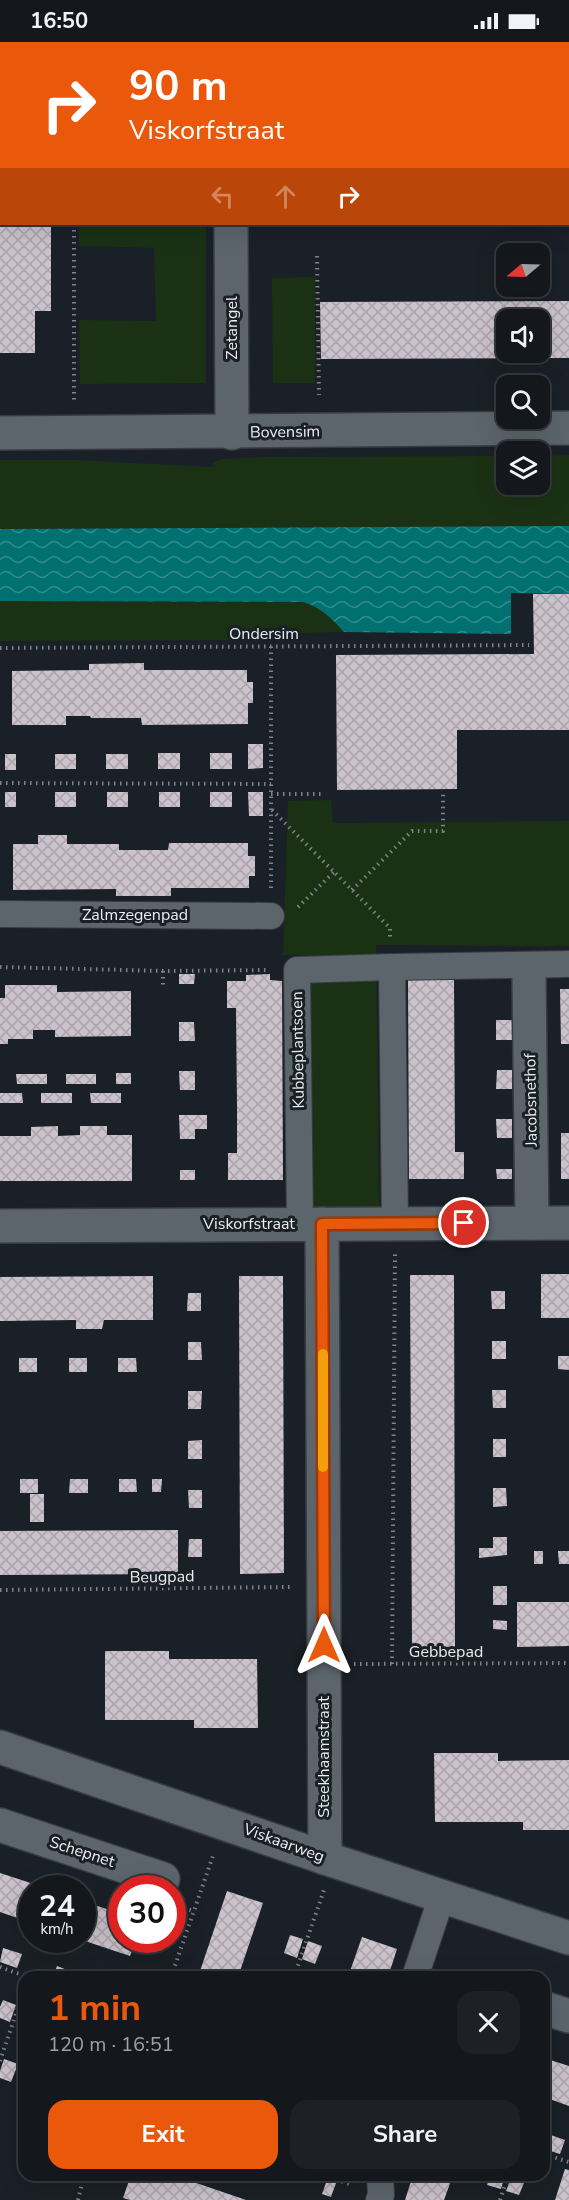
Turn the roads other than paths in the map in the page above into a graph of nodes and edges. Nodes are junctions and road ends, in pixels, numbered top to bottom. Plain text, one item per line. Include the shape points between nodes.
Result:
1 (231, 225) edge
2 (569, 428) edge
3 (232, 432) junction
4 (0, 433) edge
5 (0, 914) edge
6 (271, 915) road end
7 (569, 964) edge
8 (392, 967) junction
9 (529, 977) dead end
10 (395, 1223) junction
11 (532, 1223) junction
12 (569, 1223) edge
13 (311, 1224) junction
14 (0, 1226) edge
15 (0, 1747) edge
16 (0, 1825) edge
17 (329, 1859) junction
18 (127, 1875) edge
19 (442, 1896) junction
20 (569, 1938) edge
21 (418, 1971) edge
22 (550, 2010) edge
23 (569, 2016) edge
24 (380, 2181) edge
25 (379, 2200) edge

1 - 3 street, Zetangel
2 - 3 street, Bovensim
3 - 4 street, Bovensim
5 - 6 street, Zalmzegenpad
7 - 8 street, Kubbeplantsoen
8 - 10 street
8 - 13 street, Kubbeplantsoen via 297,970
9 - 11 street, Jacobsnethof
10 - 11 street, Viskorfstraat
10 - 13 street, Viskorfstraat
11 - 12 street, Viskorfstraat
13 - 14 street, Viskorfstraat
13 - 17 street, Steekhaamstraat
15 - 17 street, Viskaarweg
16 - 18 street, Schepnet
17 - 19 street, Viskaarweg
19 - 20 street, Viskaarweg
19 - 21 street
22 - 23 street
24 - 25 street

